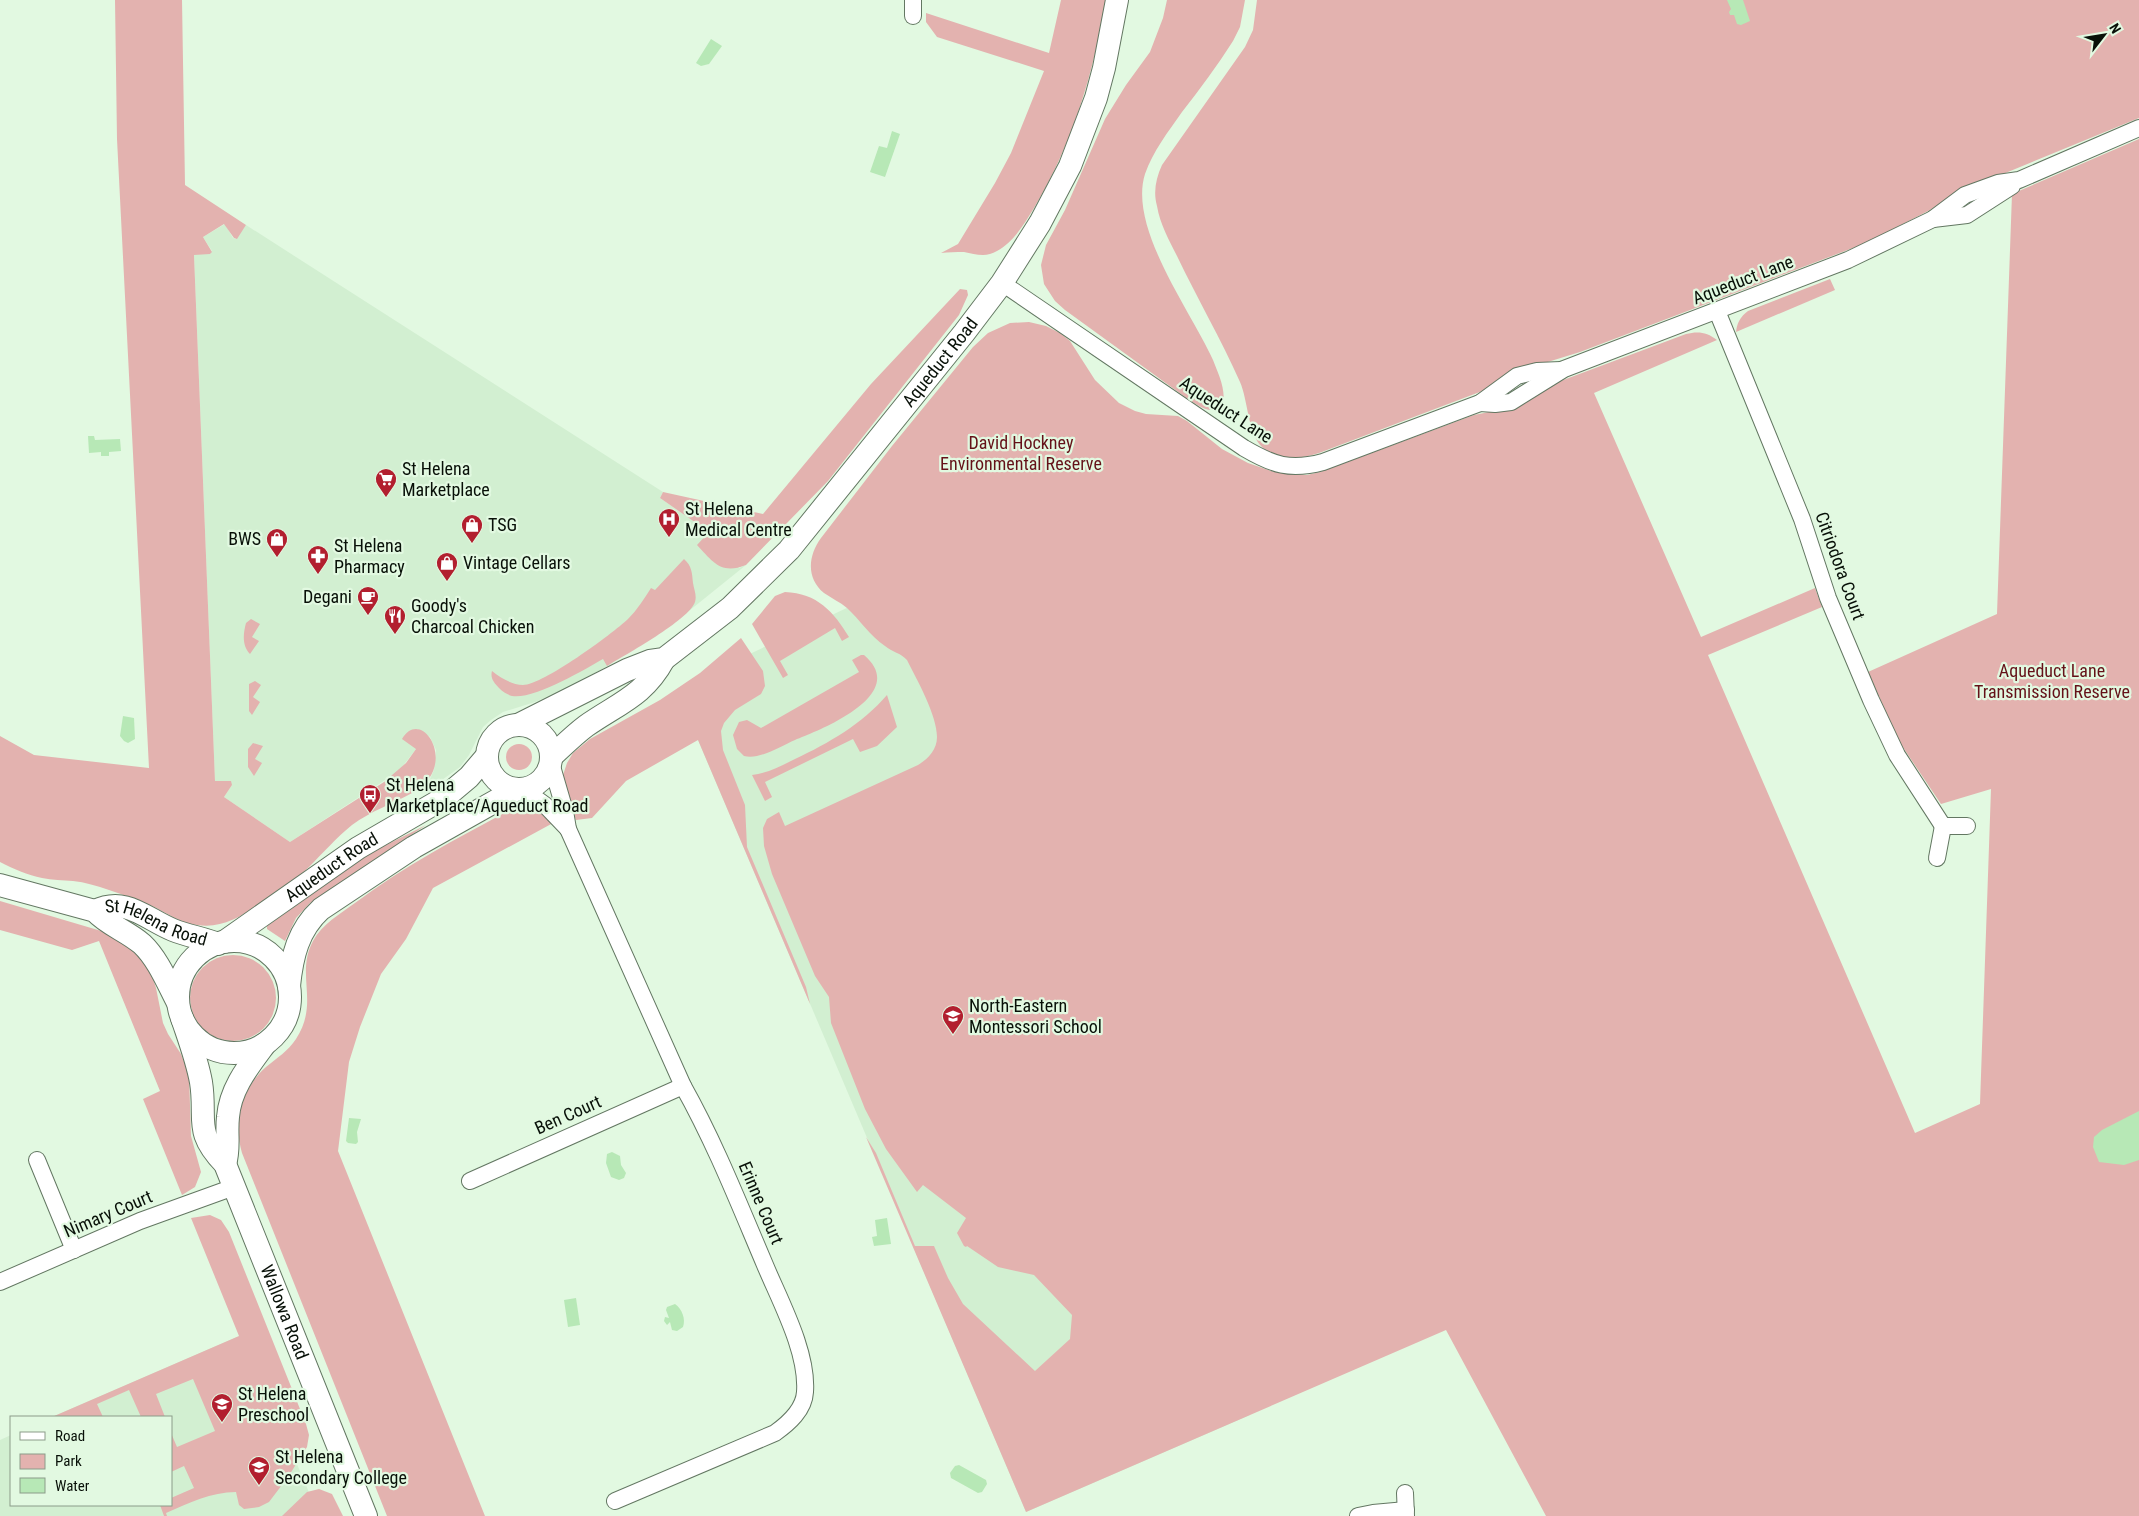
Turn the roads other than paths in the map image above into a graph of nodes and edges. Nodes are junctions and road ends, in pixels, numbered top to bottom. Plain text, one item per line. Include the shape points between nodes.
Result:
1 (1117, 0) edge
2 (2139, 128) edge
3 (1002, 283) junction
4 (1717, 311) junction
5 (664, 659) junction
6 (520, 724) junction
7 (486, 757) junction
8 (551, 760) junction
9 (520, 789) junction
10 (1943, 826) junction
11 (1967, 826) dead end
12 (568, 830) junction
13 (1937, 858) dead end
14 (0, 885) edge
15 (94, 911) junction
16 (221, 943) junction
17 (289, 986) junction
18 (180, 1010) junction
19 (265, 1044) junction
20 (683, 1086) junction
21 (37, 1160) dead end
22 (225, 1164) junction
23 (470, 1181) dead end
24 (234, 1188) junction
25 (74, 1250) junction
26 (0, 1282) edge
27 (1405, 1493) dead end
28 (615, 1501) dead end
29 (1406, 1513) edge
30 (366, 1516) edge
31 (1358, 1516) edge

1 - 3 main road, Aqueduct Road via 1104,68 1083,135 1054,199
2 - 4 street, Aqueduct Lane via 2019,180 1998,183 1965,195 1933,219 1848,260
3 - 4 street, Aqueduct Lane via 1244,448 1275,464 1298,467 1323,462 1480,403 1511,402 1564,370
3 - 5 main road, Aqueduct Road via 789,550 730,608
4 - 10 street, Citriodora Court via 1802,519 1828,598 1870,700 1897,755
5 - 6 main road, Aqueduct Road via 627,670
5 - 8 main road, Aqueduct Road via 640,692 586,726
6 - 7 main road via 509,725 493,736
6 - 8 main road via 542,734 550,748
7 - 9 main road via 492,776 508,787
7 - 16 main road, Aqueduct Road via 470,777 444,798 358,848
8 - 9 main road via 541,780
8 - 12 street, Erinne Court
9 - 12 street, Erinne Court via 545,805
9 - 17 main road, Aqueduct Road via 414,847 321,909 298,938
10 - 11 street
10 - 13 street
12 - 20 street, Erinne Court
14 - 15 main road, St Helena Road
15 - 16 main road, St Helena Road via 110,905 131,909 172,930
15 - 18 main road, St Helena Road via 144,945 158,965
16 - 17 main road via 246,942 269,954 278,962
16 - 18 main road via 200,952 185,970 178,992
17 - 19 main road via 290,1005 284,1023
18 - 19 main road via 194,1036 212,1049 234,1053 255,1050
18 - 22 main road, Wallowa Road via 198,1066 203,1132 210,1148
19 - 22 main road, Wallowa Road via 246,1069 231,1102
20 - 23 street, Ben Court
20 - 28 street, Erinne Court via 722,1162 782,1306 802,1363 805,1392 796,1414 775,1433
21 - 25 street
22 - 24 main road, Wallowa Road
24 - 25 street, Nimary Court via 170,1209
24 - 30 main road, Wallowa Road
25 - 26 street, Nimary Court
27 - 29 street
29 - 31 street

